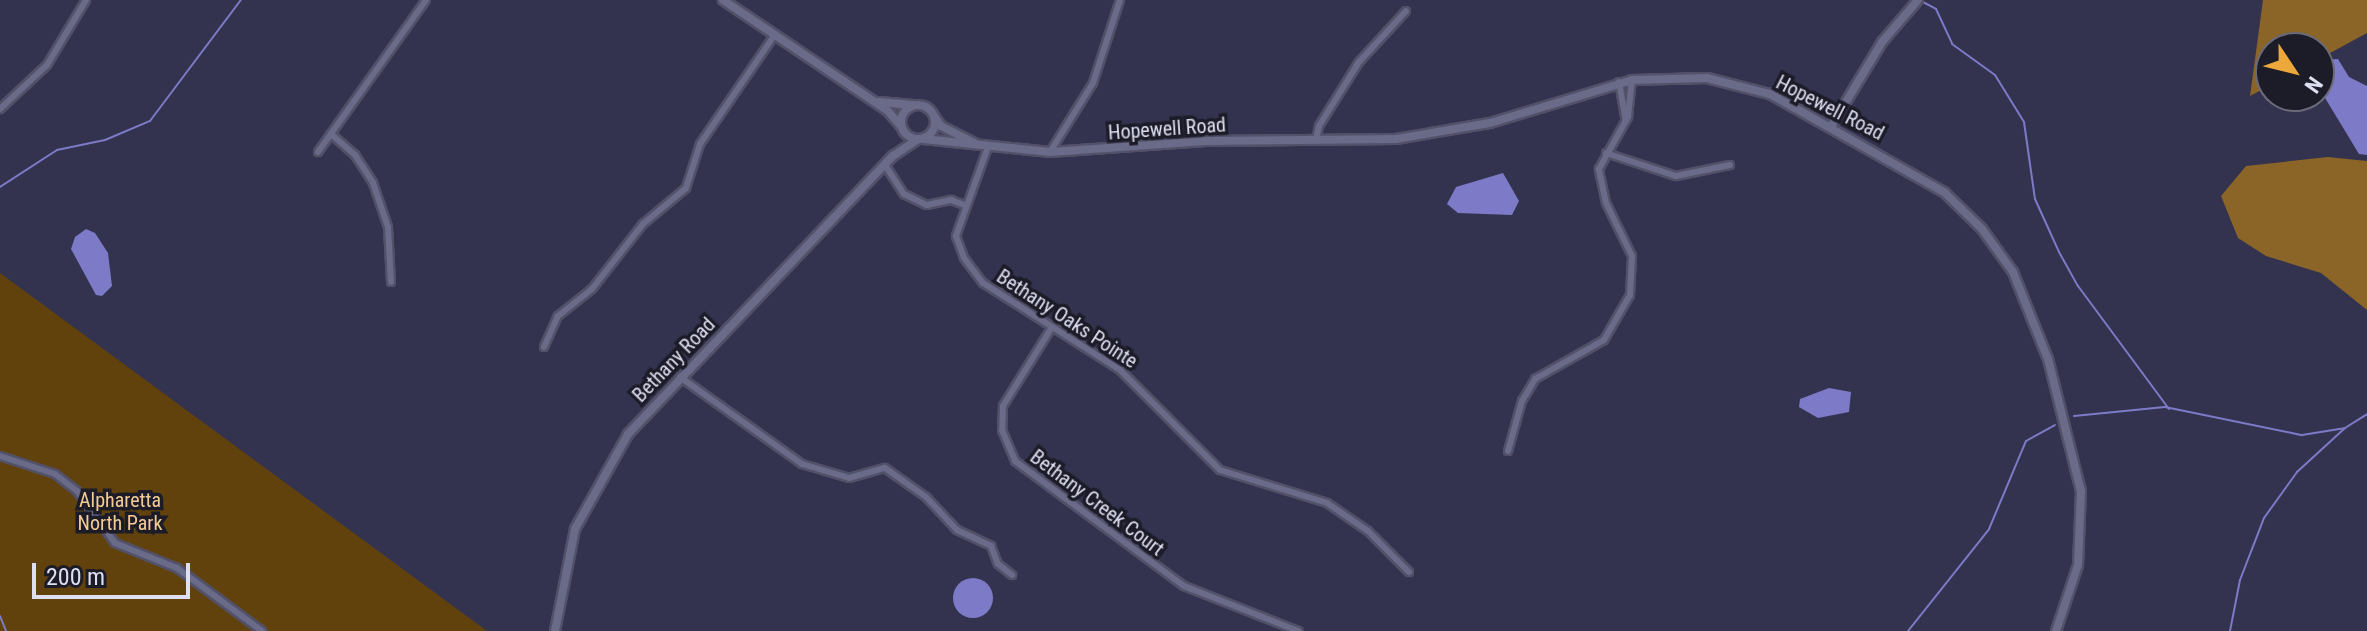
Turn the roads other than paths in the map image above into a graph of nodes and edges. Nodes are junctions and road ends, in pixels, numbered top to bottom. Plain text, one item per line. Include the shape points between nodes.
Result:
1 (86, 0) edge
2 (426, 0) edge
3 (723, 0) edge
4 (1120, 0) edge
5 (1918, 0) edge
6 (1406, 11) dead end
7 (774, 36) junction
8 (1632, 80) junction
9 (1619, 82) junction
10 (874, 101) junction
11 (916, 105) junction
12 (0, 109) edge
13 (934, 116) junction
14 (1626, 120) junction
15 (1832, 125) junction
16 (902, 127) junction
17 (331, 134) junction
18 (920, 139) junction
19 (1316, 140) junction
20 (984, 146) junction
21 (318, 152) dead end
22 (1050, 152) junction
23 (1606, 153) junction
24 (893, 156) junction
25 (885, 165) junction
26 (1730, 165) dead end
27 (964, 205) junction
28 (391, 282) dead end
29 (1052, 327) junction
30 (544, 347) dead end
31 (680, 377) junction
32 (1508, 451) dead end
33 (0, 456) edge
34 (1409, 572) dead end
35 (1012, 575) dead end
36 (262, 631) edge
37 (555, 631) edge
38 (1298, 631) edge
39 (2056, 631) edge

1 - 12 street via 47,65
2 - 17 street
3 - 7 street
4 - 22 street via 1093,83
5 - 15 street via 1882,42
6 - 19 street via 1359,62 1319,126
7 - 10 street
7 - 30 street via 700,144 686,188 643,224 592,289 558,316
8 - 9 street, Hopewell Road
8 - 14 street
8 - 15 street, Hopewell Road via 1684,77 1734,83 1770,94
9 - 14 street
9 - 19 street, Hopewell Road via 1456,131 1396,139
10 - 11 street
10 - 16 street
11 - 13 street
11 - 16 street via 903,115
13 - 18 street via 932,132
13 - 20 street, Hopewell Road via 941,126
14 - 23 street
15 - 39 street, Hopewell Road via 1918,175 1965,210 2003,256 2029,304 2081,491 2078,565
16 - 18 street
16 - 24 street, Bethany Road
17 - 21 street
17 - 28 street via 355,155 373,183 388,227
18 - 20 street, Hopewell Road
18 - 24 street, Bethany Road
19 - 22 street, Hopewell Road
20 - 22 street, Hopewell Road
20 - 27 street, Bethany Oaks Pointe
23 - 26 street via 1676,176
23 - 32 street via 1599,175 1606,203 1632,256 1630,295 1604,340 1535,379 1522,401
24 - 25 street, Bethany Road
25 - 27 street via 904,194 927,205 951,200
25 - 31 street, Bethany Road
27 - 29 street, Bethany Oaks Pointe via 956,236 968,265 990,289
29 - 34 street, Bethany Oaks Pointe via 1120,370 1220,470 1327,503 1368,531
29 - 38 street, Bethany Creek Court via 1003,406 1002,430 1015,461 1184,586
31 - 35 street via 802,464 849,478 885,468 926,497 957,530 991,546 998,564
31 - 37 street, Bethany Road via 628,434 590,494 569,549
33 - 36 street via 55,474 77,491 115,543 177,568

